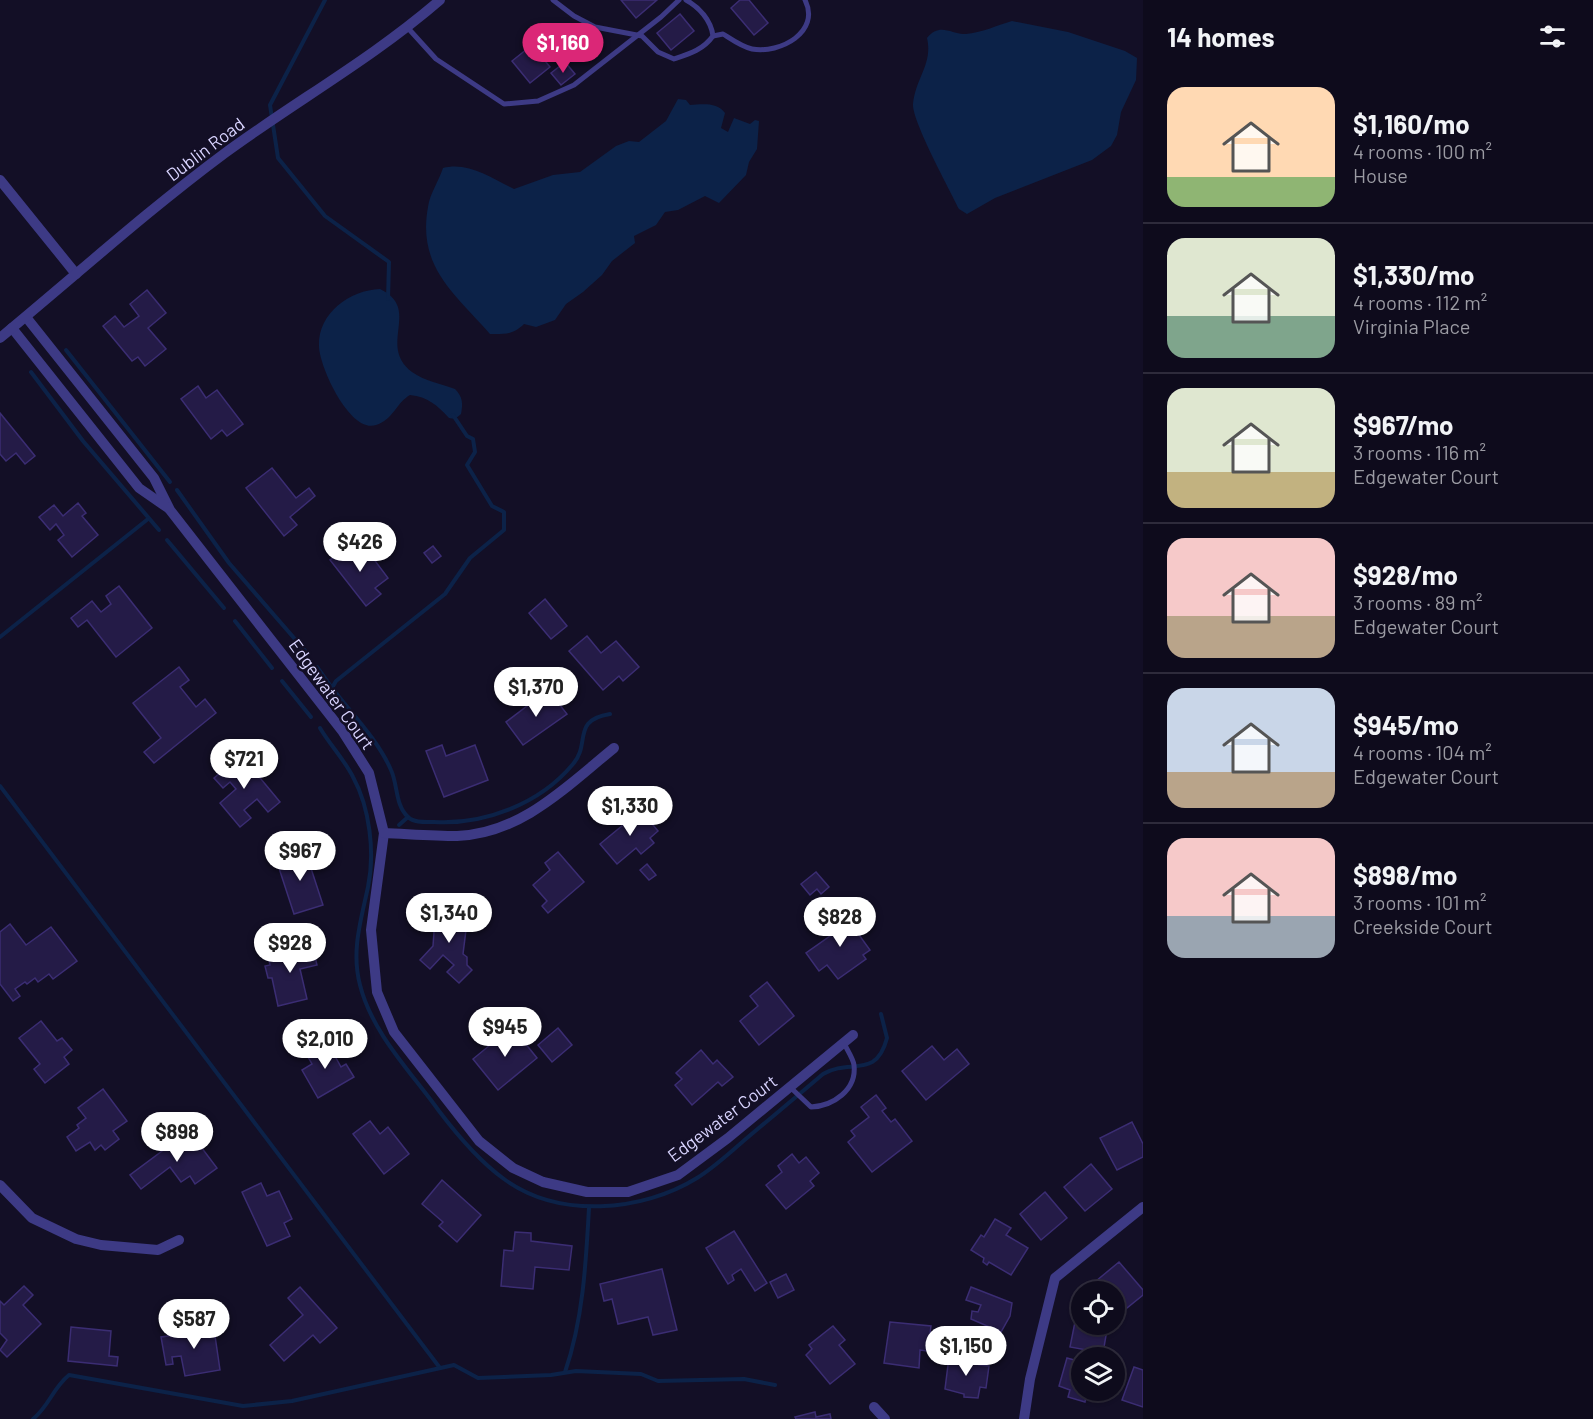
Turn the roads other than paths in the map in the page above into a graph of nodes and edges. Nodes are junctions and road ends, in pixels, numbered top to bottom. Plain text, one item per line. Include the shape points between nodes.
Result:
1 (440, 0) edge
2 (553, 0) edge
3 (679, 0) edge
4 (686, 0) edge
5 (702, 0) edge
6 (805, 0) edge
7 (696, 6) junction
8 (407, 27) junction
9 (636, 35) junction
10 (713, 36) junction
11 (0, 180) edge
12 (76, 274) junction
13 (26, 317) junction
14 (12, 328) junction
15 (0, 338) edge
16 (170, 510) junction
17 (614, 748) dead end
18 (384, 833) junction
19 (853, 1035) dead end
20 (844, 1043) junction
21 (793, 1090) junction
22 (0, 1185) edge
23 (1143, 1208) edge
24 (179, 1240) dead end
25 (874, 1407) dead end
26 (885, 1419) edge
27 (1024, 1419) edge

1 - 8 street, Dublin Road
2 - 9 lane via 595,27
3 - 9 lane
4 - 7 lane
5 - 7 lane
6 - 10 lane via 809,23 794,40 766,50 750,49 723,34
7 - 10 lane
8 - 9 lane via 436,59 504,104 538,101 574,85
8 - 12 street, Dublin Road via 198,174
9 - 10 lane via 674,59 692,53
11 - 12 street
12 - 13 street, Dublin Road
13 - 14 street, Dublin Road
13 - 16 street, Edgewater Court via 154,478
14 - 15 street, Dublin Road
14 - 16 street, Edgewater Court via 140,488
16 - 18 street, Edgewater Court via 343,732 369,773
17 - 18 street via 536,811 495,830 458,836
18 - 21 street, Edgewater Court via 371,930 377,992 394,1032 479,1141 513,1168 543,1182 587,1192 628,1192 678,1174
19 - 20 street, Edgewater Court
20 - 21 street, Edgewater Court
20 - 21 lane via 854,1063 854,1074 846,1091 825,1106 812,1107
22 - 24 street via 32,1218 76,1239 158,1250
23 - 27 street via 1054,1278
25 - 26 street

